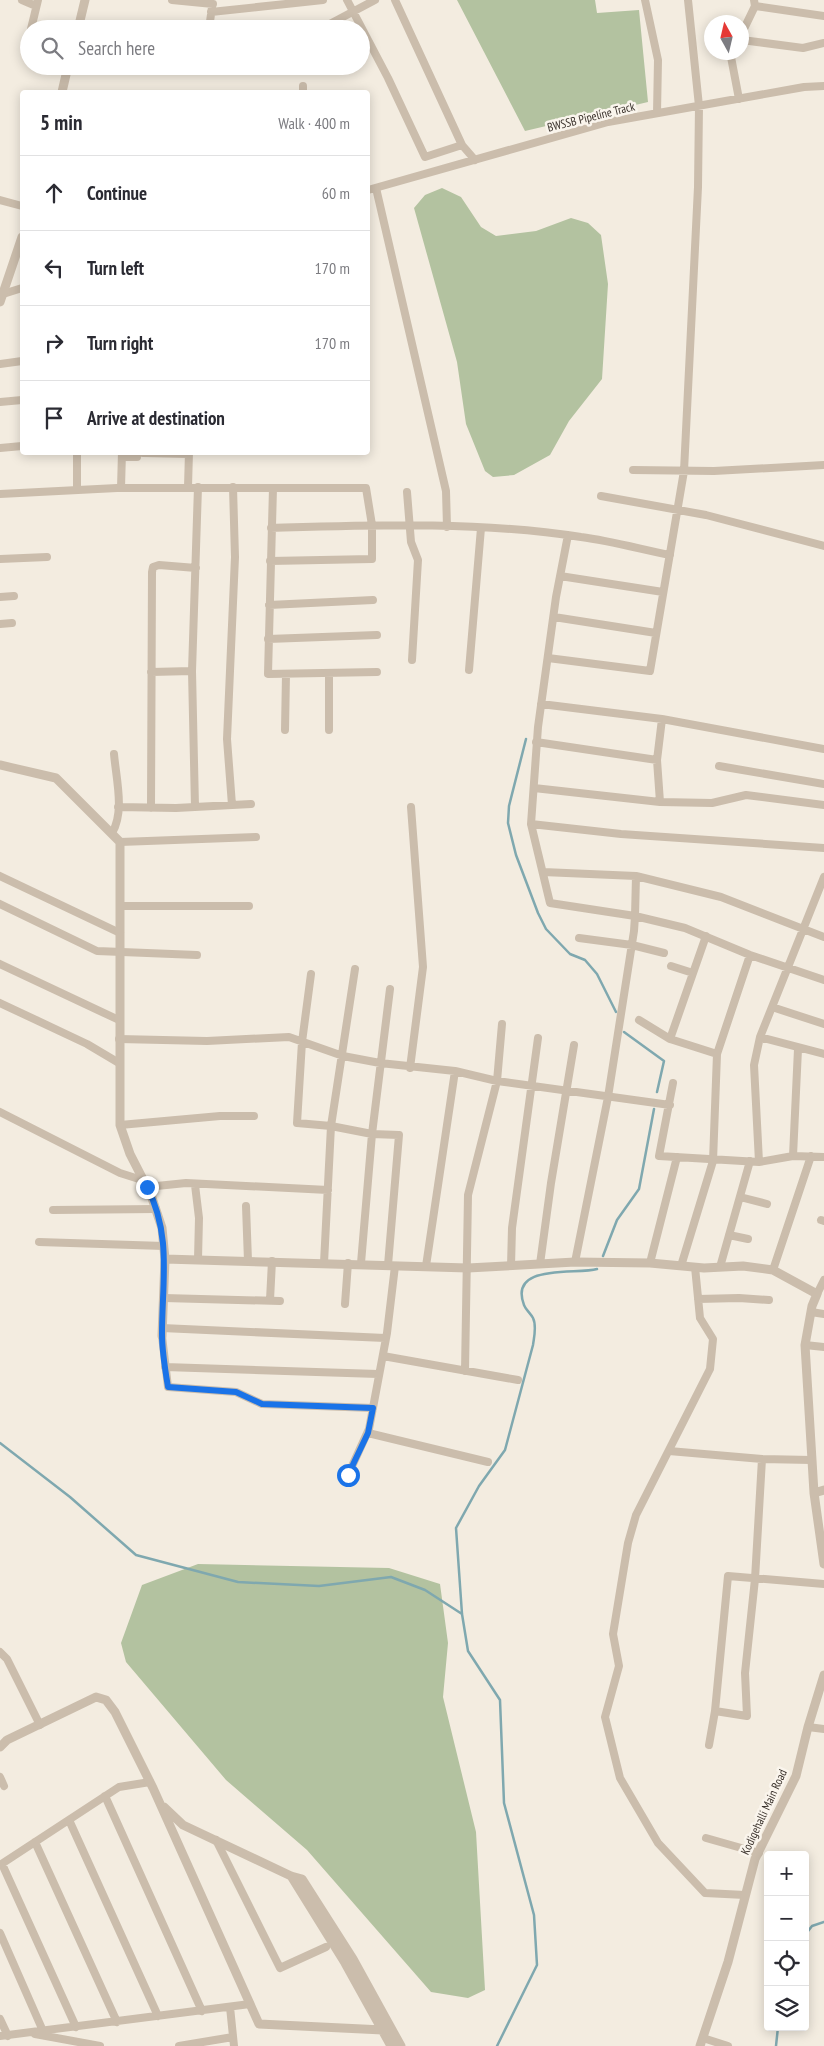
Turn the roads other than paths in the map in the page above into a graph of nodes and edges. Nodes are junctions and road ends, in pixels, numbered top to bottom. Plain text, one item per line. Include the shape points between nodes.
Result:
1 (22, 0) edge
2 (85, 0) edge
3 (172, 0) edge
4 (324, 0) edge
5 (347, 0) edge
6 (375, 0) edge
7 (394, 0) edge
8 (645, 0) edge
9 (688, 0) edge
10 (37, 3) edge
11 (755, 3) edge
12 (212, 5) edge
13 (354, 13) junction
14 (824, 16) edge
15 (749, 17) edge
16 (33, 20) edge
17 (80, 20) edge
18 (210, 20) edge
19 (339, 20) edge
20 (358, 20) edge
21 (749, 41) edge
22 (824, 42) edge
23 (370, 44) edge
24 (732, 60) edge
25 (66, 75) edge
26 (824, 86) edge
27 (62, 90) edge
28 (739, 99) junction
29 (699, 106) junction
30 (657, 113) junction
31 (462, 145) junction
32 (475, 160) junction
33 (372, 189) edge
34 (0, 200) edge
35 (20, 205) edge
36 (20, 243) edge
37 (20, 289) edge
38 (1, 297) edge
39 (20, 360) edge
40 (0, 364) edge
41 (20, 400) edge
42 (0, 402) edge
43 (20, 446) edge
44 (0, 448) edge
45 (77, 455) edge
46 (122, 455) edge
47 (140, 455) edge
48 (189, 455) edge
49 (824, 465) edge
50 (633, 470) dead end
51 (684, 471) junction
52 (188, 487) junction
53 (198, 487) junction
54 (233, 487) junction
55 (121, 488) junction
56 (273, 488) junction
57 (77, 490) junction
58 (407, 492) dead end
59 (0, 494) edge
60 (601, 496) dead end
61 (677, 510) junction
62 (372, 525) junction
63 (410, 526) junction
64 (447, 527) junction
65 (271, 528) junction
66 (481, 528) junction
67 (568, 535) junction
68 (824, 546) edge
69 (670, 555) junction
70 (47, 557) dead end
71 (0, 559) edge
72 (270, 561) junction
73 (196, 568) junction
74 (560, 576) junction
75 (663, 592) junction
76 (14, 596) dead end
77 (0, 597) edge
78 (373, 600) dead end
79 (269, 604) junction
80 (554, 617) junction
81 (12, 623) dead end
82 (0, 624) edge
83 (656, 633) junction
84 (377, 635) dead end
85 (268, 639) junction
86 (548, 658) junction
87 (412, 660) dead end
88 (469, 670) dead end
89 (192, 671) junction
90 (151, 672) junction
91 (377, 672) dead end
92 (329, 673) junction
93 (286, 674) junction
94 (541, 704) junction
95 (662, 719) junction
96 (286, 730) dead end
97 (329, 730) dead end
98 (536, 742) junction
99 (824, 749) edge
100 (114, 754) dead end
101 (657, 760) junction
102 (0, 765) edge
103 (719, 766) dead end
104 (824, 784) edge
105 (534, 788) junction
106 (660, 802) junction
107 (251, 804) dead end
108 (232, 805) junction
109 (824, 805) edge
110 (118, 807) junction
111 (195, 807) junction
112 (412, 807) dead end
113 (151, 808) junction
114 (531, 824) junction
115 (112, 833) junction
116 (256, 837) dead end
117 (120, 842) junction
118 (824, 848) edge
119 (543, 872) junction
120 (0, 876) edge
121 (636, 876) junction
122 (824, 877) edge
123 (0, 904) edge
124 (120, 906) junction
125 (249, 906) dead end
126 (635, 916) junction
127 (803, 930) junction
128 (120, 933) junction
129 (706, 936) junction
130 (824, 937) edge
131 (579, 938) dead end
132 (632, 945) junction
133 (120, 952) junction
134 (664, 953) dead end
135 (197, 954) dead end
136 (750, 955) junction
137 (0, 964) edge
138 (671, 966) dead end
139 (788, 966) junction
140 (355, 969) dead end
141 (693, 973) junction
142 (311, 974) dead end
143 (824, 980) edge
144 (390, 989) dead end
145 (0, 1003) edge
146 (772, 1007) junction
147 (120, 1020) junction
148 (639, 1020) dead end
149 (502, 1024) dead end
150 (824, 1024) edge
151 (760, 1037) junction
152 (538, 1038) dead end
153 (119, 1039) junction
154 (670, 1039) junction
155 (302, 1042) junction
156 (574, 1045) dead end
157 (798, 1049) junction
158 (717, 1054) junction
159 (824, 1054) edge
160 (342, 1056) junction
161 (119, 1063) junction
162 (380, 1063) junction
163 (410, 1068) junction
164 (455, 1071) junction
165 (497, 1081) junction
166 (673, 1083) dead end
167 (532, 1085) junction
168 (566, 1091) junction
169 (608, 1097) junction
170 (670, 1105) junction
171 (0, 1112) edge
172 (254, 1116) dead end
173 (120, 1125) junction
174 (331, 1126) junction
175 (372, 1134) junction
176 (793, 1156) junction
177 (811, 1156) junction
178 (677, 1157) junction
179 (824, 1157) edge
180 (713, 1161) junction
181 (750, 1162) junction
182 (759, 1162) junction
183 (145, 1183) junction
184 (195, 1185) junction
185 (328, 1190) junction
186 (740, 1197) junction
187 (767, 1204) dead end
188 (246, 1206) dead end
189 (156, 1209) junction
190 (53, 1210) dead end
191 (729, 1235) junction
192 (748, 1239) dead end
193 (39, 1242) dead end
194 (164, 1246) junction
195 (166, 1259) junction
196 (198, 1259) junction
197 (248, 1261) junction
198 (272, 1261) junction
199 (575, 1262) junction
200 (324, 1263) junction
201 (348, 1263) junction
202 (650, 1263) junction
203 (361, 1264) junction
204 (540, 1264) junction
205 (392, 1265) junction
206 (426, 1266) junction
207 (511, 1266) junction
208 (681, 1266) junction
209 (695, 1267) junction
210 (720, 1267) junction
211 (468, 1268) junction
212 (773, 1270) junction
213 (824, 1280) edge
214 (817, 1294) junction
215 (164, 1298) junction
216 (270, 1300) junction
217 (280, 1300) dead end
218 (698, 1300) junction
219 (769, 1300) dead end
220 (345, 1304) dead end
221 (811, 1312) junction
222 (824, 1314) edge
223 (162, 1332) junction
224 (385, 1338) junction
225 (805, 1345) junction
226 (824, 1347) edge
227 (383, 1356) junction
228 (165, 1367) junction
229 (465, 1371) junction
230 (378, 1374) junction
231 (518, 1380) dead end
232 (373, 1408) junction
233 (368, 1433) junction
234 (669, 1451) junction
235 (762, 1459) junction
236 (811, 1460) junction
237 (488, 1462) dead end
238 (348, 1475) dead end
239 (824, 1490) edge
240 (814, 1493) junction
241 (824, 1564) edge
242 (754, 1579) junction
243 (824, 1584) edge
244 (0, 1652) edge
245 (824, 1675) edge
246 (820, 1699) edge
247 (715, 1711) junction
248 (40, 1725) junction
249 (808, 1728) junction
250 (824, 1729) edge
251 (709, 1745) dead end
252 (0, 1747) edge
253 (0, 1777) edge
254 (150, 1782) junction
255 (4, 1786) dead end
256 (105, 1796) junction
257 (160, 1804) junction
258 (69, 1820) junction
259 (706, 1838) dead end
260 (216, 1840) junction
261 (35, 1842) junction
262 (759, 1853) junction
263 (1, 1864) edge
264 (291, 1876) junction
265 (745, 1895) junction
266 (0, 1933) edge
267 (326, 1948) dead end
268 (250, 2004) junction
269 (230, 2007) junction
270 (202, 2011) junction
271 (158, 2016) junction
272 (0, 2019) edge
273 (117, 2022) junction
274 (76, 2027) junction
275 (383, 2030) junction
276 (43, 2031) junction
277 (28, 2033) junction
278 (4, 2036) edge
279 (233, 2037) junction
280 (701, 2042) edge
281 (100, 2046) edge
282 (179, 2046) edge
283 (234, 2046) edge
284 (391, 2046) edge
285 (401, 2046) edge
286 (728, 2046) edge

1 - 10 street
2 - 17 street
3 - 12 street
4 - 12 street
5 - 13 street
6 - 13 street
7 - 31 street
8 - 30 street via 658,60
9 - 29 street
10 - 16 street
11 - 14 street
11 - 15 street
12 - 18 street
13 - 19 street
13 - 20 street
21 - 22 street via 802,48
23 - 31 street via 425,157
24 - 28 street
25 - 27 street
26 - 28 street, BWSSB Pipeline Track
28 - 29 street, BWSSB Pipeline Track
29 - 30 street, BWSSB Pipeline Track
29 - 51 street
30 - 32 street, BWSSB Pipeline Track via 608,122
31 - 32 street
32 - 33 street, BWSSB Pipeline Track
33 - 64 street via 446,491
34 - 35 street
36 - 38 street
37 - 38 street
39 - 40 street
41 - 42 street
43 - 44 street
45 - 57 street
46 - 47 street
46 - 55 street
48 - 52 street
49 - 51 street
50 - 51 street
51 - 61 street
52 - 53 street
52 - 55 street
53 - 54 street
53 - 73 street
54 - 56 street
54 - 108 street via 235,557 227,739
55 - 57 street
56 - 62 street via 366,488
56 - 65 street
57 - 59 street
58 - 63 street
60 - 61 street
61 - 68 street
61 - 69 street
62 - 63 street
62 - 65 street
62 - 72 street via 372,559
63 - 64 street
63 - 87 street via 411,542 418,560
64 - 66 street
65 - 72 street
66 - 67 street
66 - 88 street
67 - 69 street
67 - 74 street
69 - 75 street
70 - 71 street
72 - 79 street
73 - 89 street
73 - 90 street via 153,567
74 - 75 street
74 - 80 street
75 - 83 street
76 - 77 street
78 - 79 street
79 - 85 street
80 - 83 street
80 - 86 street
81 - 82 street
83 - 86 street via 650,671
84 - 85 street
85 - 93 street via 268,674
86 - 94 street
89 - 90 street
89 - 111 street
90 - 113 street
91 - 92 street
92 - 93 street
92 - 97 street
93 - 96 street
94 - 95 street
94 - 98 street
95 - 99 street
95 - 101 street
98 - 101 street
98 - 105 street
100 - 110 street
101 - 106 street
102 - 115 street via 56,778
103 - 104 street
105 - 106 street
105 - 114 street
106 - 109 street via 712,803 746,795
107 - 108 street
108 - 111 street
110 - 113 street
110 - 115 street via 118,824
111 - 113 street
112 - 163 street via 423,967
114 - 118 street via 622,834
114 - 119 street
115 - 117 street
116 - 117 street
117 - 124 street
119 - 121 street
119 - 126 street via 550,903
120 - 128 street
121 - 126 street
121 - 127 street via 721,897
122 - 127 street
123 - 133 street via 97,951
124 - 125 street
124 - 128 street
126 - 129 street
126 - 132 street
127 - 130 street
127 - 139 street
128 - 133 street
129 - 136 street
129 - 141 street
131 - 132 street
132 - 134 street
132 - 169 street
133 - 135 street
133 - 147 street
136 - 139 street
136 - 158 street
137 - 147 street
138 - 141 street
139 - 143 street
139 - 146 street
140 - 160 street
141 - 154 street
142 - 155 street
144 - 162 street
145 - 161 street via 87,1044
146 - 150 street
146 - 151 street
147 - 153 street
148 - 154 street
149 - 165 street
151 - 157 street
151 - 182 street via 754,1065
152 - 167 street
153 - 155 street via 207,1041 289,1037
153 - 161 street
154 - 158 street
155 - 160 street
155 - 174 street via 297,1123
156 - 168 street
157 - 159 street
157 - 176 street
158 - 180 street
160 - 162 street
160 - 174 street
161 - 173 street
162 - 163 street
162 - 175 street
163 - 164 street
164 - 165 street
164 - 206 street
165 - 167 street
165 - 211 street via 468,1195
166 - 170 street
167 - 168 street
167 - 207 street via 512,1228
168 - 169 street
168 - 204 street
169 - 170 street
169 - 199 street
170 - 178 street via 659,1156
171 - 183 street
172 - 173 street
173 - 183 street
174 - 175 street
174 - 185 street
175 - 203 street
175 - 205 street via 399,1135
176 - 177 street
176 - 182 street
177 - 179 street
177 - 212 street
178 - 180 street
178 - 202 street
180 - 181 street
180 - 208 street
181 - 182 street
181 - 186 street
183 - 184 street
183 - 189 street
184 - 185 street
184 - 196 street via 199,1218
185 - 200 street
186 - 187 street
186 - 191 street
188 - 197 street
189 - 190 street
189 - 194 street
191 - 192 street
191 - 210 street
193 - 194 street
194 - 195 street
195 - 196 street
195 - 215 street
196 - 197 street
197 - 198 street
198 - 200 street
198 - 216 street
199 - 202 street
199 - 204 street
200 - 201 street
201 - 203 street
201 - 220 street
202 - 208 street
203 - 205 street
204 - 207 street
205 - 206 street
205 - 224 street
206 - 211 street
207 - 211 street
208 - 209 street
209 - 210 street
209 - 218 street
210 - 212 street
211 - 229 street
212 - 214 street
213 - 214 street
214 - 221 street
215 - 216 street
215 - 223 street
216 - 217 street
218 - 219 street
218 - 234 street via 700,1318 713,1339 710,1369
221 - 222 street
221 - 225 street
223 - 224 street
223 - 228 street
224 - 227 street
225 - 226 street
225 - 236 street
227 - 229 street
227 - 230 street
228 - 230 street
228 - 232 street via 168,1387 236,1392 262,1404
229 - 231 street
230 - 232 street
232 - 233 street
233 - 237 street
233 - 238 street
234 - 235 street
234 - 265 street via 636,1516 628,1543 613,1634 619,1666 605,1717 620,1778 658,1843 705,1893
235 - 236 street
235 - 242 street
236 - 240 street
239 - 240 street
240 - 241 street
242 - 243 street
242 - 247 street via 728,1576
242 - 247 street via 746,1673 747,1716
244 - 248 street via 7,1659
245 - 246 street, Kodigehalli Main Road
246 - 249 street, Kodigehalli Main Road
247 - 251 street
248 - 252 street via 7,1740
248 - 254 street via 96,1697 106,1700
249 - 250 street
249 - 262 street, Kodigehalli Main Road via 796,1776
253 - 255 street
254 - 256 street via 119,1786
254 - 257 street
256 - 258 street
256 - 270 street
257 - 260 street via 183,1825
257 - 268 street
258 - 261 street
258 - 271 street
259 - 262 street
260 - 264 street
260 - 267 street via 280,1968
261 - 263 street
261 - 273 street
262 - 265 street, Kodigehalli Main Road
263 - 274 street
264 - 275 street
264 - 285 street via 302,1878 353,1958
265 - 280 street, Kodigehalli Main Road via 728,1962
266 - 276 street
268 - 269 street
268 - 275 street via 259,2024
269 - 270 street
269 - 279 street
270 - 271 street
271 - 273 street
272 - 278 street
273 - 274 street
274 - 276 street
275 - 284 street
276 - 277 street
277 - 278 street
277 - 281 street
279 - 282 street
279 - 283 street
280 - 286 street

